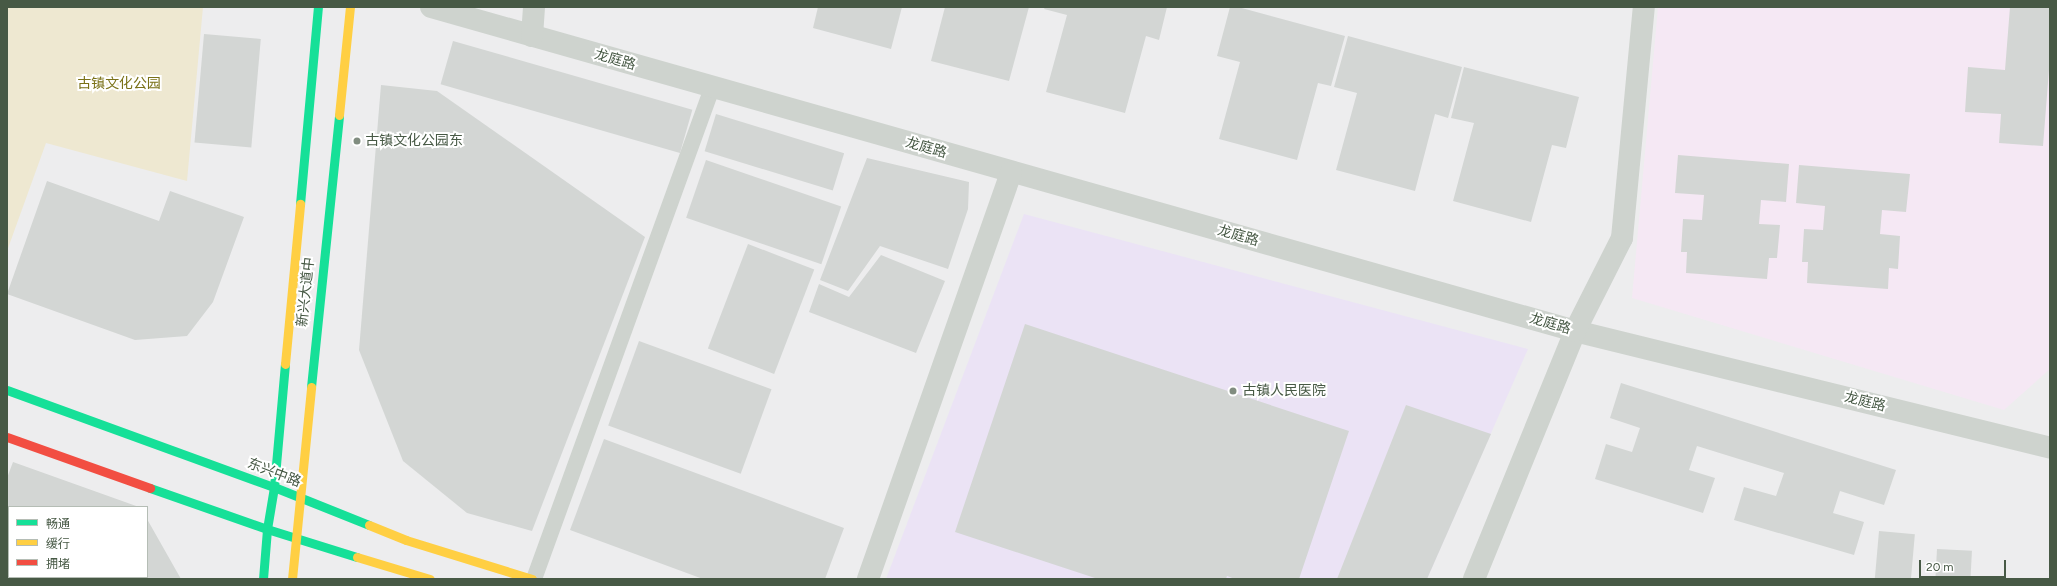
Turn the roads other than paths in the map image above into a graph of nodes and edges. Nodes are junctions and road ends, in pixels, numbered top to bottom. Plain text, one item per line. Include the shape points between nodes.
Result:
1 (318, 7) edge
2 (350, 7) edge
3 (431, 7) edge
4 (534, 7) edge
5 (1644, 7) edge
6 (532, 36) junction
7 (712, 88) junction
8 (1011, 172) junction
9 (1575, 331) junction
10 (7, 390) edge
11 (7, 437) edge
12 (2050, 448) edge
13 (274, 487) junction
14 (299, 497) junction
15 (267, 529) junction
16 (296, 538) junction
17 (263, 579) edge
18 (292, 579) edge
19 (430, 579) edge
20 (533, 579) edge
21 (868, 579) edge
22 (1474, 579) edge

1 - 13 main road, 新兴大道中 via 298,265
2 - 14 main road, 新兴大道中 via 319,267
3 - 6 street, 龙庭路
4 - 6 street
5 - 9 street via 1622,238
6 - 7 street, 龙庭路
7 - 8 street, 龙庭路
7 - 20 lane
8 - 9 street, 龙庭路
8 - 21 street
9 - 12 street, 龙庭路
9 - 22 street
10 - 13 main road, 东兴中路
11 - 15 main road
13 - 14 main road, 东兴中路
13 - 15 main road, 新兴大道中
14 - 16 main road, 新兴大道中
14 - 20 main road, 东兴中路 via 406,540
15 - 16 main road
15 - 17 main road, 新兴大道中
16 - 18 main road, 新兴大道中
16 - 19 main road

